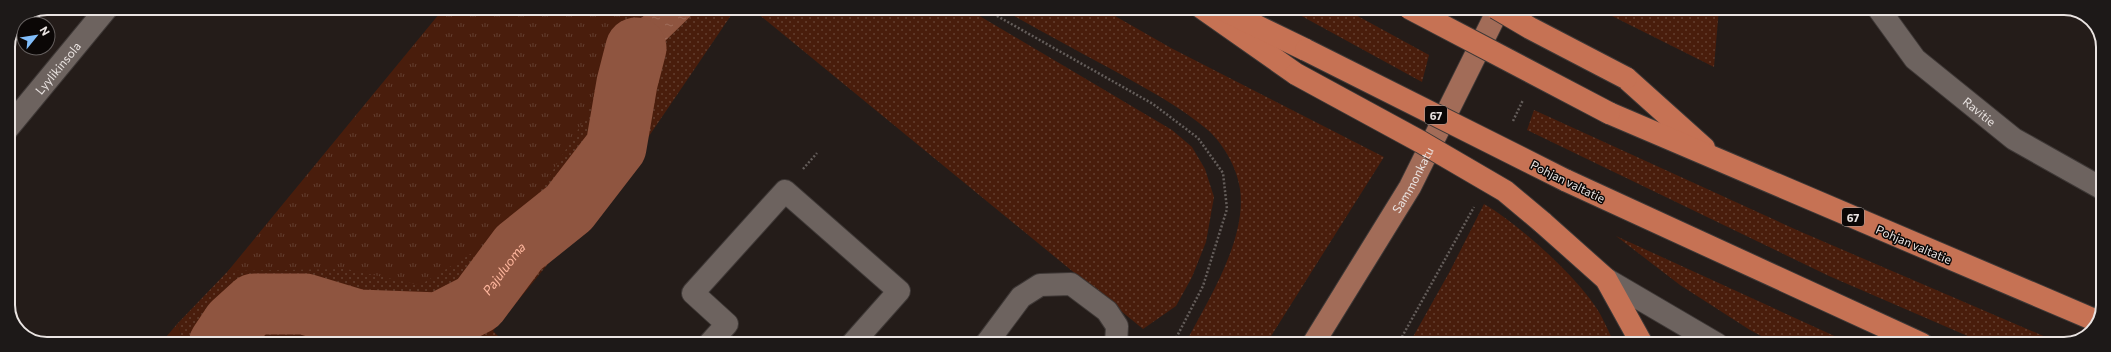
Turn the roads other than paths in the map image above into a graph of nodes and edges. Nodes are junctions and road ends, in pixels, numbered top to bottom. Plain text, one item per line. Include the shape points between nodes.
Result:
1 (101, 15) edge
2 (1212, 15) edge
3 (1234, 15) edge
4 (1422, 15) edge
5 (1496, 15) edge
6 (1508, 15) edge
7 (1883, 15) edge
8 (15, 120) edge
9 (1719, 160) junction
10 (2096, 185) edge
11 (1606, 279) junction
12 (2093, 319) edge
13 (715, 337) edge
14 (858, 337) edge
15 (991, 337) edge
16 (1116, 337) edge
17 (1317, 337) edge
18 (1638, 337) edge
19 (1703, 337) edge
20 (1907, 337) edge

1 - 8 street, Lyylikinsola
2 - 11 highway, bridge via 1296,74 1505,191
3 - 20 highway, Pohjan valtatie / 67, bridge via 1565,180
4 - 9 highway, Pohjan valtatie / 67, bridge via 1609,113
5 - 17 main road, Sammonkatu via 1410,187
6 - 9 highway, bridge via 1626,78
7 - 10 street, Ravitie via 1915,59 2014,139
9 - 12 highway, Pohjan valtatie / 67
11 - 18 highway
11 - 19 street
13 - 14 street via 727,324 694,293 785,191 899,291
15 - 16 street via 1021,297 1040,285 1071,284 1107,311 1117,326

